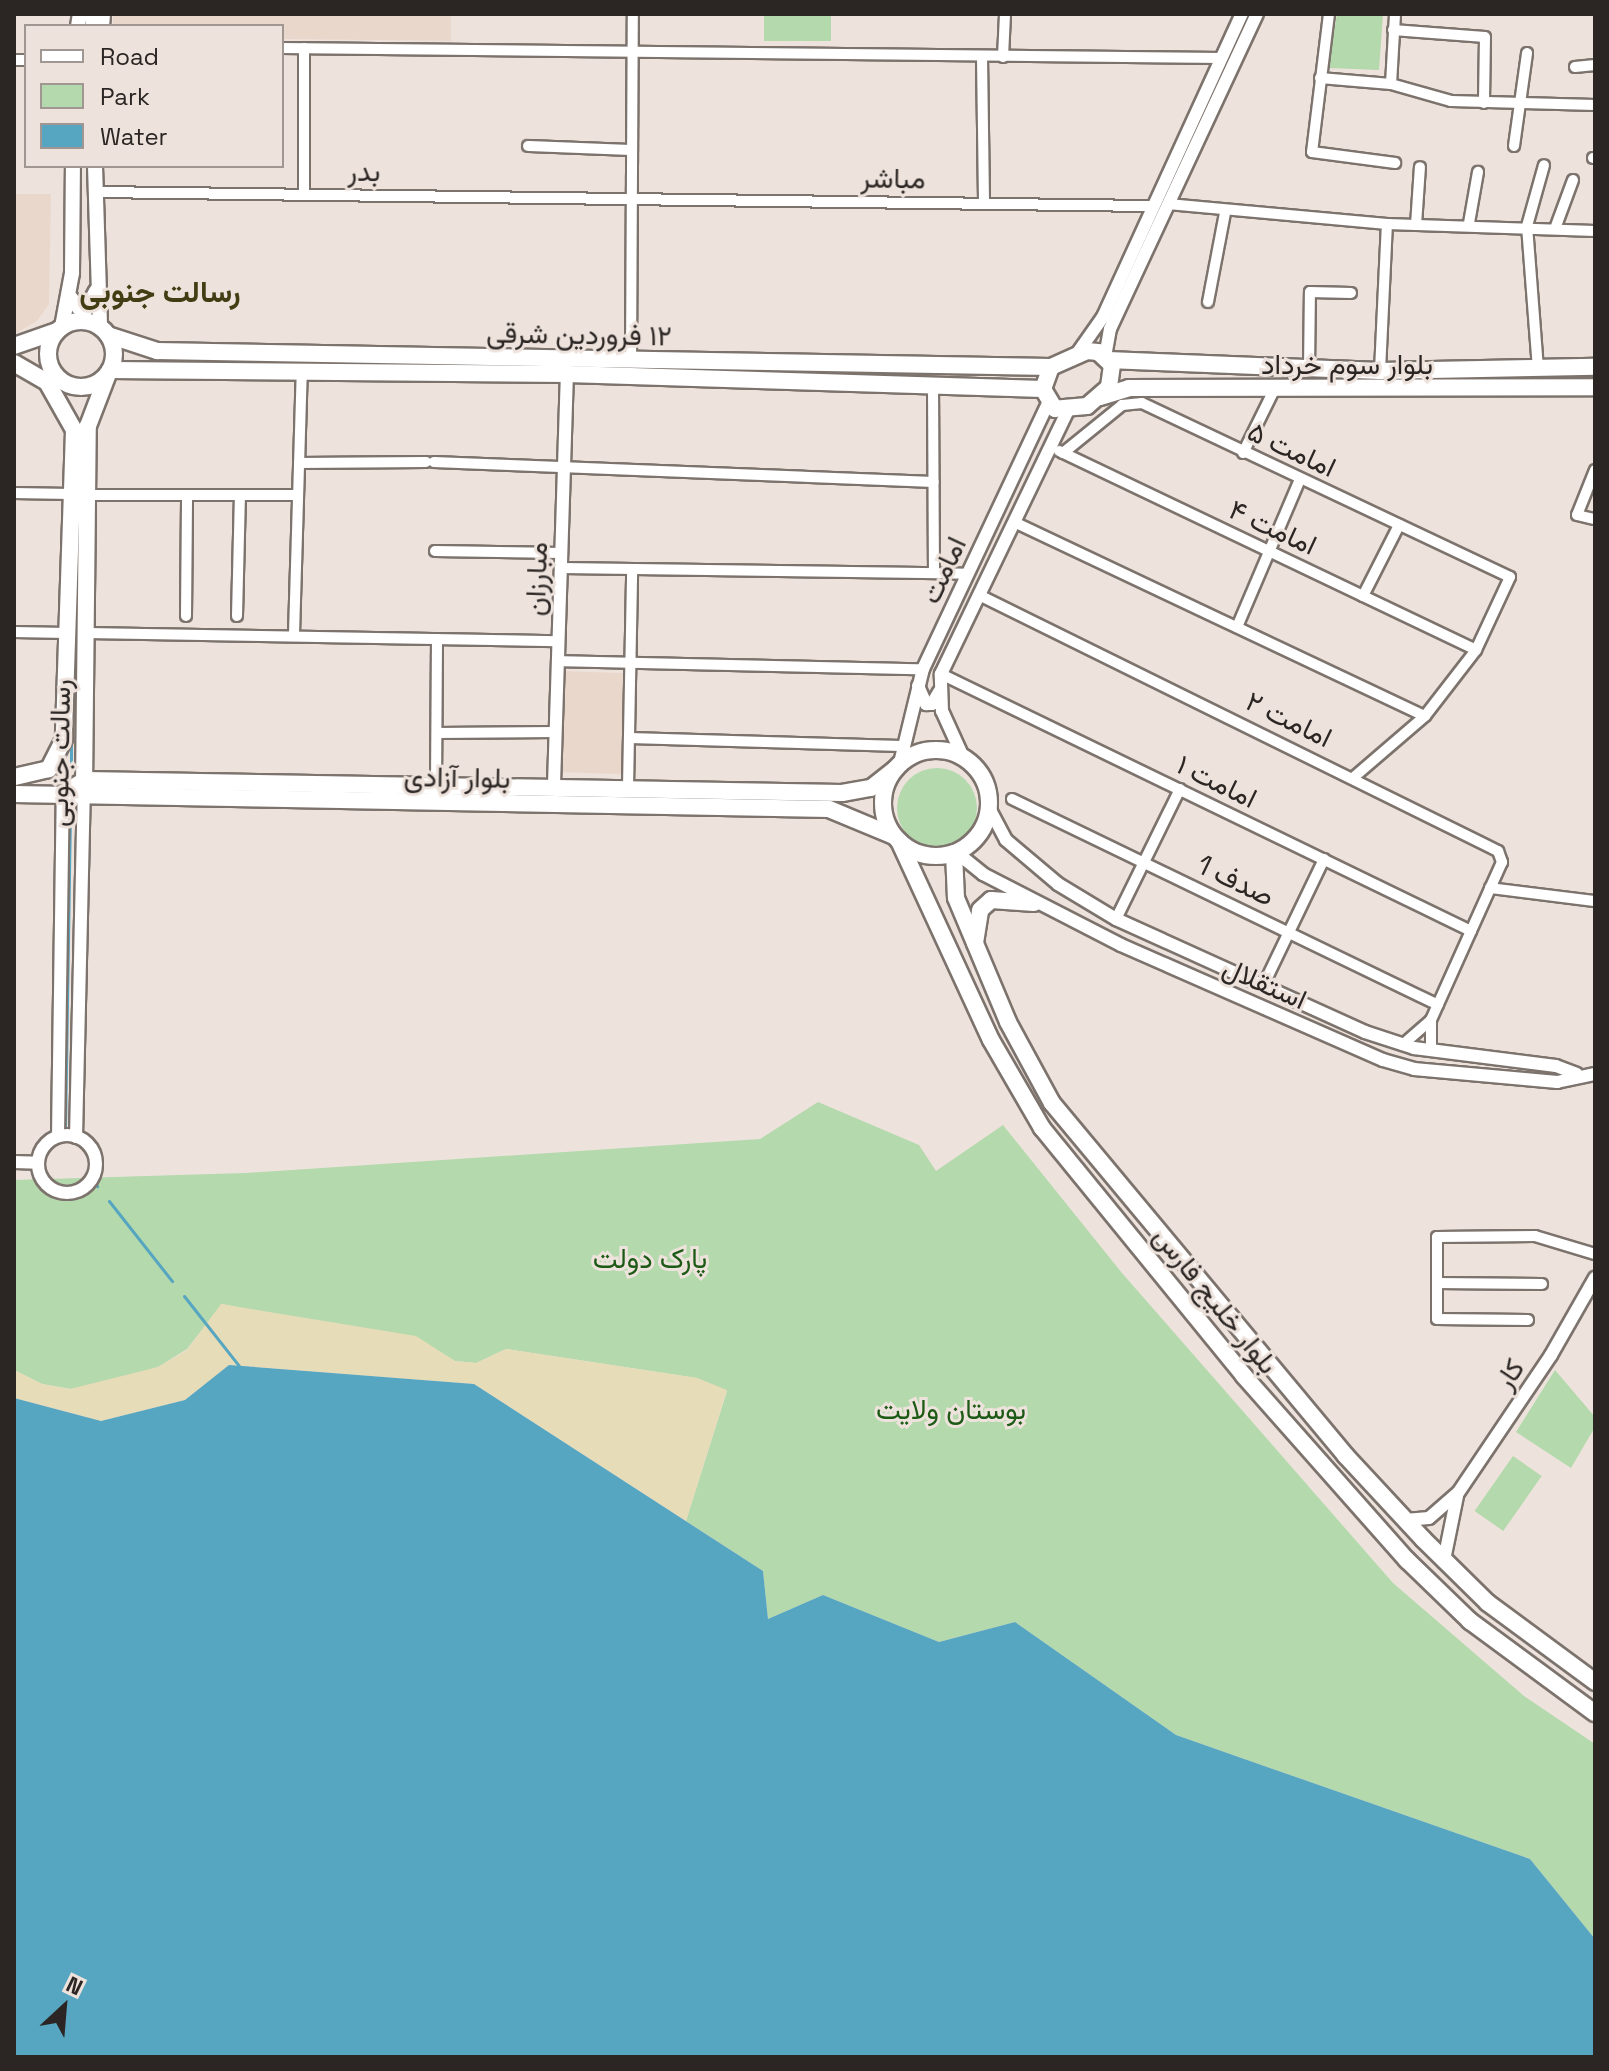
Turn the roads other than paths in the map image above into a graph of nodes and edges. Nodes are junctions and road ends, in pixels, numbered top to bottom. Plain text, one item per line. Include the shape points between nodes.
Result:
1 (633, 14) edge
2 (1005, 14) edge
3 (1242, 14) edge
4 (1257, 14) edge
5 (1329, 14) edge
6 (1395, 14) edge
7 (1393, 30) junction
8 (284, 48) edge
9 (304, 48) junction
10 (1527, 53) dead end
11 (632, 55) junction
12 (982, 57) junction
13 (1003, 57) junction
14 (1222, 58) junction
15 (1595, 65) edge
16 (1575, 67) dead end
17 (1320, 78) junction
18 (1391, 84) junction
19 (1484, 103) junction
20 (1595, 105) edge
21 (1522, 106) junction
22 (528, 146) dead end
23 (1514, 146) dead end
24 (632, 150) junction
25 (1395, 163) dead end
26 (1544, 165) dead end
27 (1420, 167) dead end
28 (73, 168) edge
29 (95, 168) edge
30 (1478, 172) dead end
31 (1573, 180) dead end
32 (95, 192) junction
33 (304, 194) junction
34 (631, 199) junction
35 (984, 204) junction
36 (1161, 205) junction
37 (1225, 213) junction
38 (1469, 223) junction
39 (1387, 224) junction
40 (1416, 225) junction
41 (1527, 226) junction
42 (1556, 226) junction
43 (1595, 231) edge
44 (96, 291) junction
45 (1351, 293) dead end
46 (69, 296) junction
47 (1208, 302) dead end
48 (60, 329) junction
49 (104, 331) junction
50 (14, 346) edge
51 (157, 351) junction
52 (1079, 351) junction
53 (1107, 359) junction
54 (631, 361) junction
55 (14, 363) edge
56 (1153, 365) junction
57 (1007, 367) junction
58 (1051, 367) junction
59 (1595, 367) edge
60 (160, 369) junction
61 (1309, 369) junction
62 (1538, 369) junction
63 (302, 371) junction
64 (1380, 371) junction
65 (109, 372) junction
66 (567, 374) junction
67 (933, 385) junction
68 (1008, 385) junction
69 (1159, 387) junction
70 (1595, 387) edge
71 (1274, 390) junction
72 (1046, 396) junction
73 (1100, 397) junction
74 (1067, 412) junction
75 (1050, 447) junction
76 (80, 448) junction
77 (1063, 453) junction
78 (1243, 453) junction
79 (299, 463) junction
80 (562, 468) junction
81 (1595, 470) edge
82 (1300, 479) junction
83 (934, 482) junction
84 (14, 493) edge
85 (79, 494) junction
86 (187, 495) junction
87 (240, 495) junction
88 (298, 495) junction
89 (1595, 519) edge
90 (1014, 522) junction
91 (1399, 525) junction
92 (435, 551) dead end
93 (1269, 551) junction
94 (561, 553) junction
95 (562, 568) junction
96 (632, 569) junction
97 (934, 573) junction
98 (968, 574) junction
99 (68, 577) junction
100 (88, 578) junction
101 (979, 595) junction
102 (1363, 596) junction
103 (186, 616) dead end
104 (237, 616) dead end
105 (1237, 627) junction
106 (14, 632) edge
107 (67, 633) junction
108 (87, 633) junction
109 (294, 634) junction
110 (437, 639) junction
111 (558, 641) junction
112 (1476, 650) junction
113 (558, 661) junction
114 (633, 663) junction
115 (923, 669) junction
116 (941, 674) junction
117 (66, 683) junction
118 (85, 683) junction
119 (918, 683) junction
120 (939, 692) junction
121 (1425, 716) junction
122 (556, 732) junction
123 (437, 733) junction
124 (630, 738) junction
125 (901, 746) junction
126 (963, 757) junction
127 (898, 766) junction
128 (14, 777) edge
129 (1354, 777) junction
130 (436, 784) junction
131 (554, 785) junction
132 (84, 786) junction
133 (628, 787) junction
134 (1180, 789) junction
135 (63, 793) junction
136 (14, 794) edge
137 (1012, 799) dead end
138 (989, 808) junction
139 (897, 838) junction
140 (955, 853) junction
141 (1324, 859) junction
142 (1144, 862) junction
143 (1490, 888) junction
144 (1595, 901) edge
145 (1034, 903) junction
146 (1116, 919) junction
147 (1471, 931) junction
148 (1289, 933) junction
149 (975, 944) junction
150 (1263, 986) junction
151 (1438, 1005) junction
152 (1431, 1020) junction
153 (1402, 1045) junction
154 (1431, 1051) junction
155 (1577, 1074) junction
156 (1595, 1074) edge
157 (58, 1136) junction
158 (76, 1137) junction
159 (14, 1162) edge
160 (38, 1163) junction
161 (1595, 1254) edge
162 (1595, 1278) edge
163 (1437, 1283) junction
164 (1542, 1284) dead end
165 (1528, 1320) dead end
166 (1458, 1493) junction
167 (1405, 1520) junction
168 (1444, 1560) junction
169 (1595, 1682) edge
170 (1595, 1713) edge

1 - 11 street
2 - 13 street
3 - 14 street
4 - 36 street
5 - 17 street
6 - 7 street
7 - 18 street
7 - 19 street via 1485,37
8 - 9 street
9 - 11 street
9 - 33 street
10 - 21 street
11 - 12 street
11 - 24 street
12 - 13 street
12 - 35 street
13 - 14 street
14 - 36 street
15 - 16 street
17 - 18 street
17 - 25 street via 1312,152
18 - 19 street via 1451,101
19 - 21 street
20 - 21 street
21 - 23 street
22 - 24 street
24 - 34 street
26 - 41 street
27 - 40 street
28 - 46 main road
29 - 32 main road
30 - 38 street
31 - 42 street
32 - 33 street, بدر
32 - 44 main road
33 - 34 street, بدر
34 - 35 street, مباشر
34 - 54 street
35 - 36 street, مباشر
36 - 37 street, مباشر
36 - 52 street via 1103,317
36 - 53 street via 1110,329
37 - 39 street, مباشر
37 - 47 street
38 - 40 street, مباشر
38 - 41 street, مباشر
39 - 40 street, مباشر
39 - 64 street
41 - 42 street, مباشر
41 - 62 street
42 - 43 street, مباشر
44 - 46 main road via 87,308 79,308
44 - 49 main road
45 - 61 street via 1310,292
46 - 48 main road
48 - 49 main road via 81,321
48 - 50 main road
48 - 65 main road via 48,361 59,380 79,388
49 - 51 main road, ١٢ فروردین شرقی
49 - 65 main road via 114,354
51 - 54 main road, ١٢ فروردین شرقی
51 - 60 main road via 149,359
52 - 53 main road
52 - 58 main road
53 - 56 main road, بلوار سوم خرداد
53 - 73 main road via 1112,380
54 - 57 main road, ١٢ فروردین شرقی
55 - 76 main road, رسالت جنوبی via 47,382
56 - 61 main road, بلوار سوم خرداد
56 - 69 main road via 1147,378
57 - 58 main road, ١٢ فروردین شرقی
57 - 68 main road via 1020,375
58 - 72 main road
59 - 62 main road, بلوار سوم خرداد
60 - 63 main road, ١٢ فروردین شرقی
60 - 65 main road, ١٢ فروردین شرقی
61 - 64 main road, بلوار سوم خرداد
62 - 64 main road, بلوار سوم خرداد
63 - 66 main road, ١٢ فروردین شرقی
63 - 79 street
65 - 76 main road, رسالت جنوبی
66 - 67 main road, ١٢ فروردین شرقی
66 - 80 street, مبارزان
67 - 68 main road, ١٢ فروردین شرقی
67 - 83 street
68 - 72 main road, ١٢ فروردین شرقی
69 - 71 main road, بلوار سوم خرداد
69 - 73 main road, بلوار سوم خرداد via 1129,388
70 - 71 main road, بلوار سوم خرداد
71 - 78 street
72 - 74 main road
72 - 98 street, امامت
73 - 74 main road
74 - 75 street, امامت
75 - 77 street, امامت ۴
75 - 90 street, امامت
76 - 85 main road, رسالت جنوبی
77 - 78 street, امامت ۵ via 1122,405 1142,403
77 - 93 street, امامت ۴
78 - 82 street, امامت ۵
79 - 80 street
79 - 88 street
80 - 83 street
80 - 94 street, مبارزان
81 - 89 street via 1577,515
82 - 91 street, امامت ۵
82 - 93 street
83 - 97 street
84 - 85 street
85 - 86 street
85 - 99 main road, رسالت جنوبی
85 - 100 main road, رسالت جنوبی
86 - 87 street
86 - 103 street
87 - 88 street
87 - 104 street
88 - 109 street
90 - 101 street, امامت
90 - 105 street
91 - 102 street
91 - 112 street, امامت ۵ via 1510,577
92 - 94 street
93 - 102 street, امامت ۴
93 - 105 street
94 - 95 street, مبارزان
95 - 96 street
95 - 111 street, مبارزان
96 - 97 street
96 - 114 street
97 - 98 street
98 - 115 street, امامت
99 - 100 main road
99 - 107 main road, رسالت جنوبی
100 - 108 main road, رسالت جنوبی
101 - 116 street, امامت
101 - 129 street, امامت ۲
102 - 112 street, امامت ۴
105 - 121 street
106 - 107 street
107 - 117 main road, رسالت جنوبی
108 - 109 street
108 - 118 main road, رسالت جنوبی
109 - 110 street
110 - 111 street
110 - 123 street
111 - 113 street, مبارزان
112 - 121 street
113 - 114 street
113 - 122 street, مبارزان
114 - 115 street
114 - 124 street
115 - 119 street, امامت
116 - 120 street, امامت
116 - 134 street, امامت ۱
117 - 118 main road
117 - 128 main road via 59,758 43,774
118 - 132 main road, رسالت جنوبی
119 - 120 street via 926,704 932,704
119 - 125 street, امامت
120 - 126 street, امامت
121 - 129 street
122 - 123 street
122 - 131 street, مبارزان
123 - 130 street
124 - 125 street
124 - 133 street
125 - 127 street, امامت
126 - 127 main road via 924,751
126 - 138 main road via 982,774
127 - 133 main road, بلوار آزادی via 871,788 842,793
127 - 139 main road via 883,802
129 - 143 street, امامت ۲ via 1498,851 1502,862
130 - 131 main road, بلوار آزادی
130 - 132 main road, بلوار آزادی
131 - 133 main road, بلوار آزادی
132 - 135 main road
132 - 139 main road, بلوار آزادی via 829,809
132 - 158 street, رسالت جنوبی
134 - 141 street, امامت ۱
134 - 142 street
135 - 136 main road
135 - 157 street, رسالت جنوبی
137 - 142 street, صدف 1
138 - 140 main road via 977,838
138 - 146 street, استقلال via 1006,840 1058,884
139 - 140 main road via 925,855
139 - 170 main road, بلوار خلیج فارس via 991,1040 1042,1128 1244,1376 1407,1560 1470,1621
140 - 145 street, استقلال
140 - 149 main road, بلوار خلیج فارس via 956,898
141 - 147 street, امامت ۱
141 - 148 street
142 - 146 street
142 - 148 street, صدف 1
143 - 144 street
143 - 147 street, امامت ۲
145 - 149 main road via 999,898 985,904
145 - 155 street, استقلال via 1343,1044 1414,1069 1557,1082
146 - 150 street, استقلال
147 - 151 street, امامت ۲
148 - 150 street
148 - 151 street, صدف 1
149 - 167 main road, بلوار خلیج فارس via 1052,1103
150 - 153 street, استقلال
151 - 152 street, امامت ۲
152 - 153 street
152 - 154 street
153 - 154 street, استقلال
154 - 155 street, استقلال via 1556,1066
155 - 156 street, استقلال
157 - 158 street
157 - 160 street via 44,1147
158 - 160 street via 91,1148 96,1167 79,1191 51,1189
159 - 160 street
161 - 163 street via 1535,1236 1437,1237
162 - 166 street, کار via 1551,1355
163 - 164 street
163 - 165 street via 1437,1319
166 - 167 street via 1429,1518
166 - 168 street
167 - 168 main road, بلوار خلیج فارس
168 - 169 main road, بلوار خلیج فارس via 1488,1603

